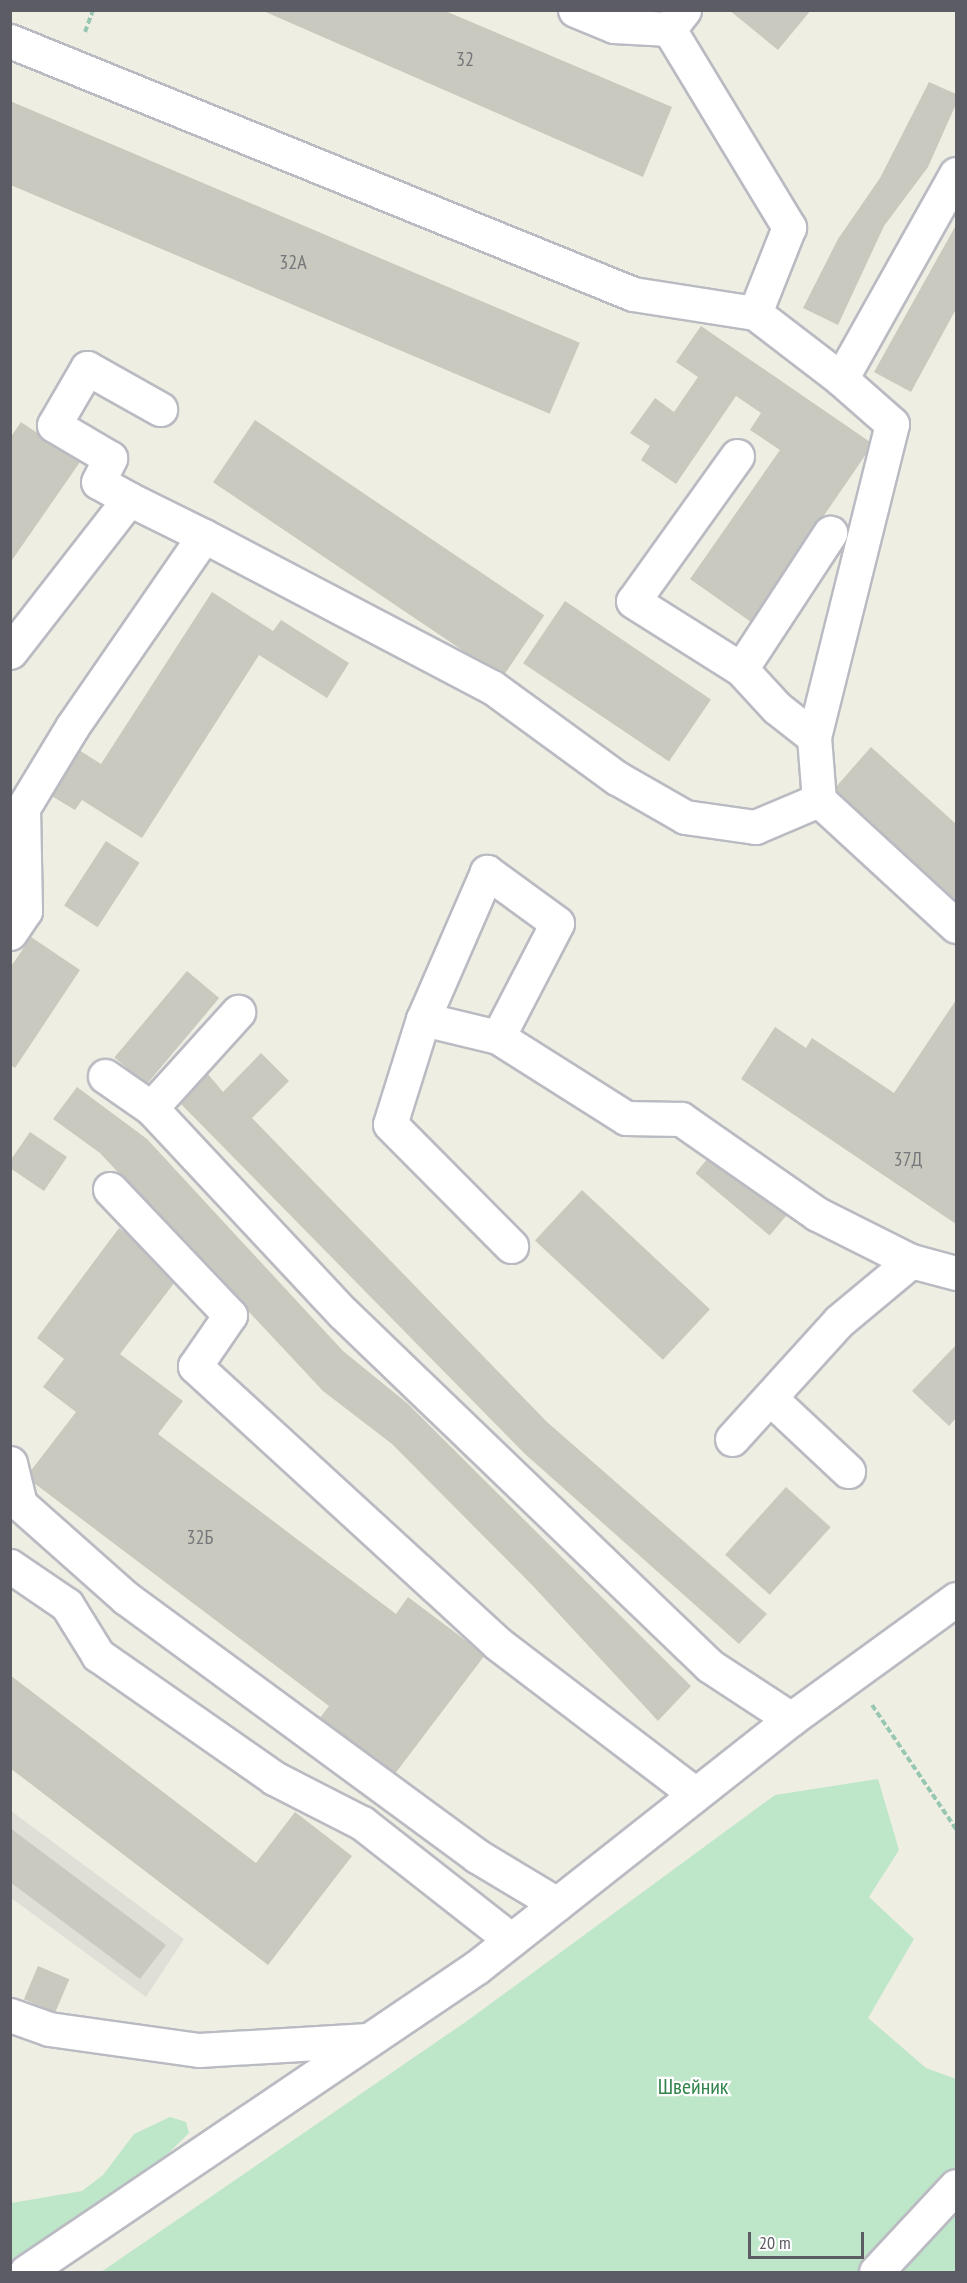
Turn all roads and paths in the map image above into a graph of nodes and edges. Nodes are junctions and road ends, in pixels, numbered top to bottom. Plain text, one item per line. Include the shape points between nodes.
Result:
1 (575, 10) edge
2 (676, 20) edge
3 (10, 41) edge
4 (957, 174) edge
5 (755, 313) junction
6 (841, 379) junction
7 (160, 409) dead end
8 (736, 456) dead end
9 (129, 499) junction
10 (830, 533) dead end
11 (204, 536) junction
12 (10, 652) edge
13 (741, 669) junction
14 (813, 736) junction
15 (819, 800) junction
16 (957, 926) edge
17 (10, 933) edge
18 (238, 1012) dead end
19 (423, 1019) junction
20 (498, 1037) junction
21 (105, 1076) dead end
22 (151, 1108) junction
23 (110, 1189) dead end
24 (511, 1246) dead end
25 (911, 1261) junction
26 (957, 1273) edge
27 (770, 1398) junction
28 (732, 1439) dead end
29 (10, 1463) edge
30 (848, 1471) dead end
31 (10, 1566) edge
32 (957, 1599) edge
33 (851, 1675) junction
34 (791, 1719) junction
35 (695, 1794) junction
36 (957, 1829) edge
37 (557, 1904) junction
38 (511, 1940) junction
39 (10, 2014) edge
40 (370, 2040) junction
41 (957, 2186) edge
42 (26, 2272) edge
43 (876, 2272) edge

1 - 2 lane via 614,26
2 - 5 lane via 789,227
3 - 5 lane via 633,294
4 - 6 lane
5 - 6 lane
6 - 14 lane via 892,424
7 - 9 lane via 87,368 54,425 111,458 98,482
8 - 13 lane via 633,601
9 - 11 lane
9 - 12 lane
10 - 13 lane
11 - 15 lane via 492,687 617,778 686,816 755,827
11 - 17 lane via 72,727 23,808 25,911
13 - 14 lane via 777,708
14 - 15 lane
15 - 16 lane
18 - 22 lane
19 - 20 lane
19 - 20 lane via 488,872 557,923
19 - 24 lane via 390,1124
20 - 25 lane via 626,1118 681,1119 817,1214
21 - 22 lane
22 - 34 lane via 343,1313 710,1666
23 - 35 lane via 230,1315 195,1366 497,1643
25 - 26 lane
25 - 27 lane via 839,1321
27 - 28 lane
27 - 30 lane
29 - 37 lane via 20,1504 126,1598 468,1849
31 - 38 lane via 67,1605 98,1655 274,1778 362,1823
32 - 33 lane
33 - 34 lane
33 - 36 path
34 - 35 lane
35 - 37 lane
37 - 38 lane
38 - 40 lane
39 - 40 lane via 49,2029 199,2050
40 - 42 lane
41 - 43 lane

